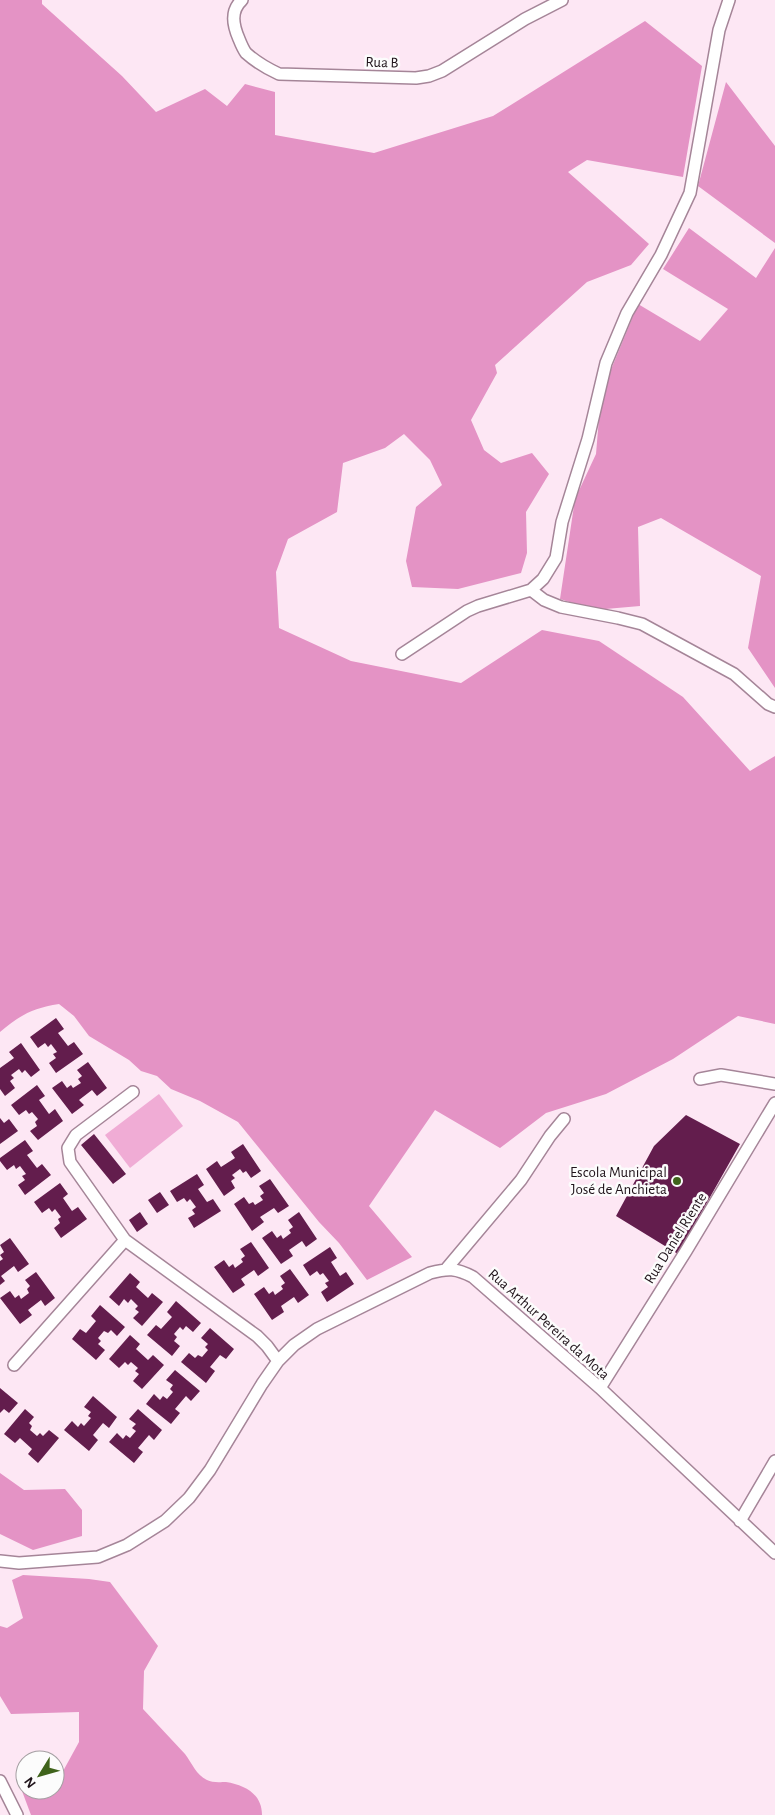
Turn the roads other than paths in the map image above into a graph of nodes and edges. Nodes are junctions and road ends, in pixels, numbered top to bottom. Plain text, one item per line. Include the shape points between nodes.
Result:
1 (242, 0) edge
2 (562, 0) edge
3 (729, 0) edge
4 (531, 590) junction
5 (402, 654) dead end
6 (775, 707) edge
7 (700, 1079) dead end
8 (775, 1084) edge
9 (133, 1092) dead end
10 (775, 1103) edge
11 (564, 1119) dead end
12 (125, 1240) junction
13 (447, 1268) junction
14 (278, 1361) junction
15 (14, 1365) dead end
16 (600, 1388) junction
17 (775, 1461) edge
18 (740, 1521) junction
19 (775, 1553) edge
20 (0, 1561) edge
21 (0, 1781) edge
22 (17, 1815) edge

1 - 2 street, Rua B via 235,7 233,17 244,51 279,74 416,78 442,71
3 - 4 street via 719,30 690,193 661,255 627,313 606,363 588,439 562,522 556,558 543,579
4 - 5 street via 467,611
4 - 6 street via 561,607 642,624 734,674
7 - 8 street via 721,1075
9 - 12 street via 76,1135 68,1148 73,1168
10 - 16 street, Rua Daniel Riente
11 - 13 street via 521,1180
12 - 14 street via 257,1336
12 - 15 street
13 - 14 street via 430,1273 317,1329
13 - 16 street, Rua Arthur Pereira da Mota via 473,1276
14 - 20 street via 210,1470 189,1498 165,1521 127,1545 98,1557 19,1563
16 - 18 street, Rua Arthur Pereira da Mota
17 - 18 street
18 - 19 street, Rua Arthur Pereira da Mota
21 - 22 street

